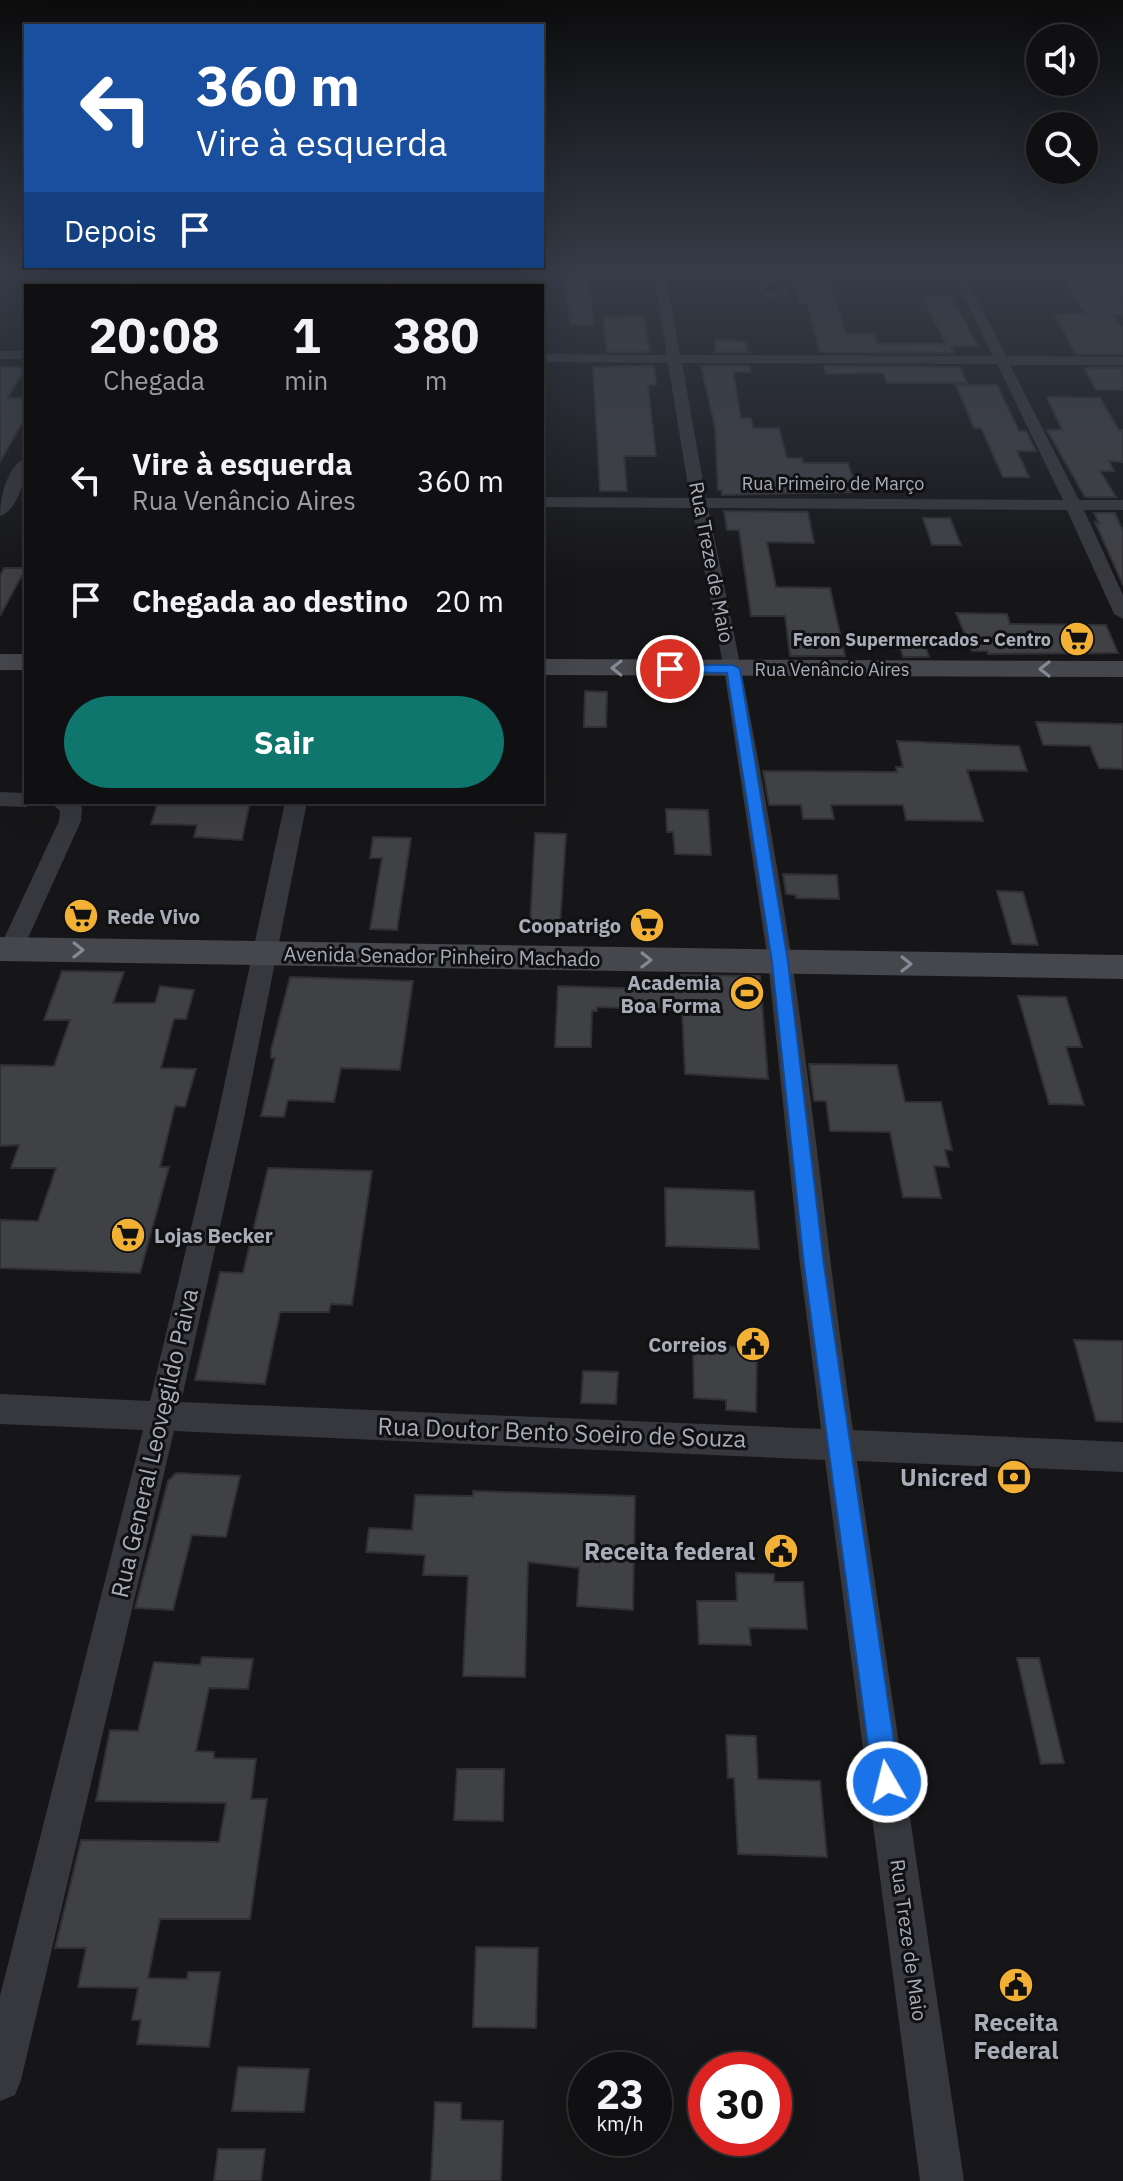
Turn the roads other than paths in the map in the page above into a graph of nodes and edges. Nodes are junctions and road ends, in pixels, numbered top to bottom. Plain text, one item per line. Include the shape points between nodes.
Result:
1 (678, 377) edge
2 (1011, 377) edge
3 (24, 466) edge
4 (24, 502) edge
5 (544, 502) edge
6 (699, 503) junction
7 (1073, 504) junction
8 (2, 505) edge
9 (1123, 505) edge
10 (1123, 614) edge
11 (0, 662) edge
12 (24, 662) edge
13 (544, 667) edge
14 (733, 669) junction
15 (1123, 669) edge
16 (0, 799) edge
17 (24, 800) edge
18 (64, 804) edge
19 (296, 804) edge
20 (6, 949) edge
21 (266, 953) junction
22 (780, 962) junction
23 (1123, 967) edge
24 (0, 1409) edge
25 (162, 1415) junction
26 (839, 1444) junction
27 (1123, 1457) edge
28 (0, 2080) edge
29 (942, 2181) edge

1 - 6 street, Rua Treze de Maio
2 - 7 street
3 - 8 street
4 - 8 street
5 - 6 street, Rua Primeiro de Março
6 - 7 street, Rua Primeiro de Março
6 - 14 street, Rua Treze de Maio
7 - 9 street, Rua Primeiro de Março
7 - 10 street
11 - 12 main road
14 -> 13 main road, Rua Venâncio Aires
15 -> 14 main road, Rua Venâncio Aires
14 - 22 street, Rua Treze de Maio
16 - 17 street
18 - 20 street via 71,808 70,821
19 - 21 street, Rua General Leovegildo Paiva
20 -> 21 main road, Avenida Senador Pinheiro Machado
21 -> 22 main road, Avenida Senador Pinheiro Machado
21 - 25 street, Rua General Leovegildo Paiva
22 -> 23 main road, Avenida Senador Pinheiro Machado
22 - 26 street, Rua Treze de Maio
24 - 25 street, Rua Doutor Bento Soeiro de Souza
25 - 26 street, Rua Doutor Bento Soeiro de Souza
25 - 28 street, Rua General Leovegildo Paiva
26 - 27 street, Rua Doutor Bento Soeiro de Souza
26 - 29 street, Rua Treze de Maio

